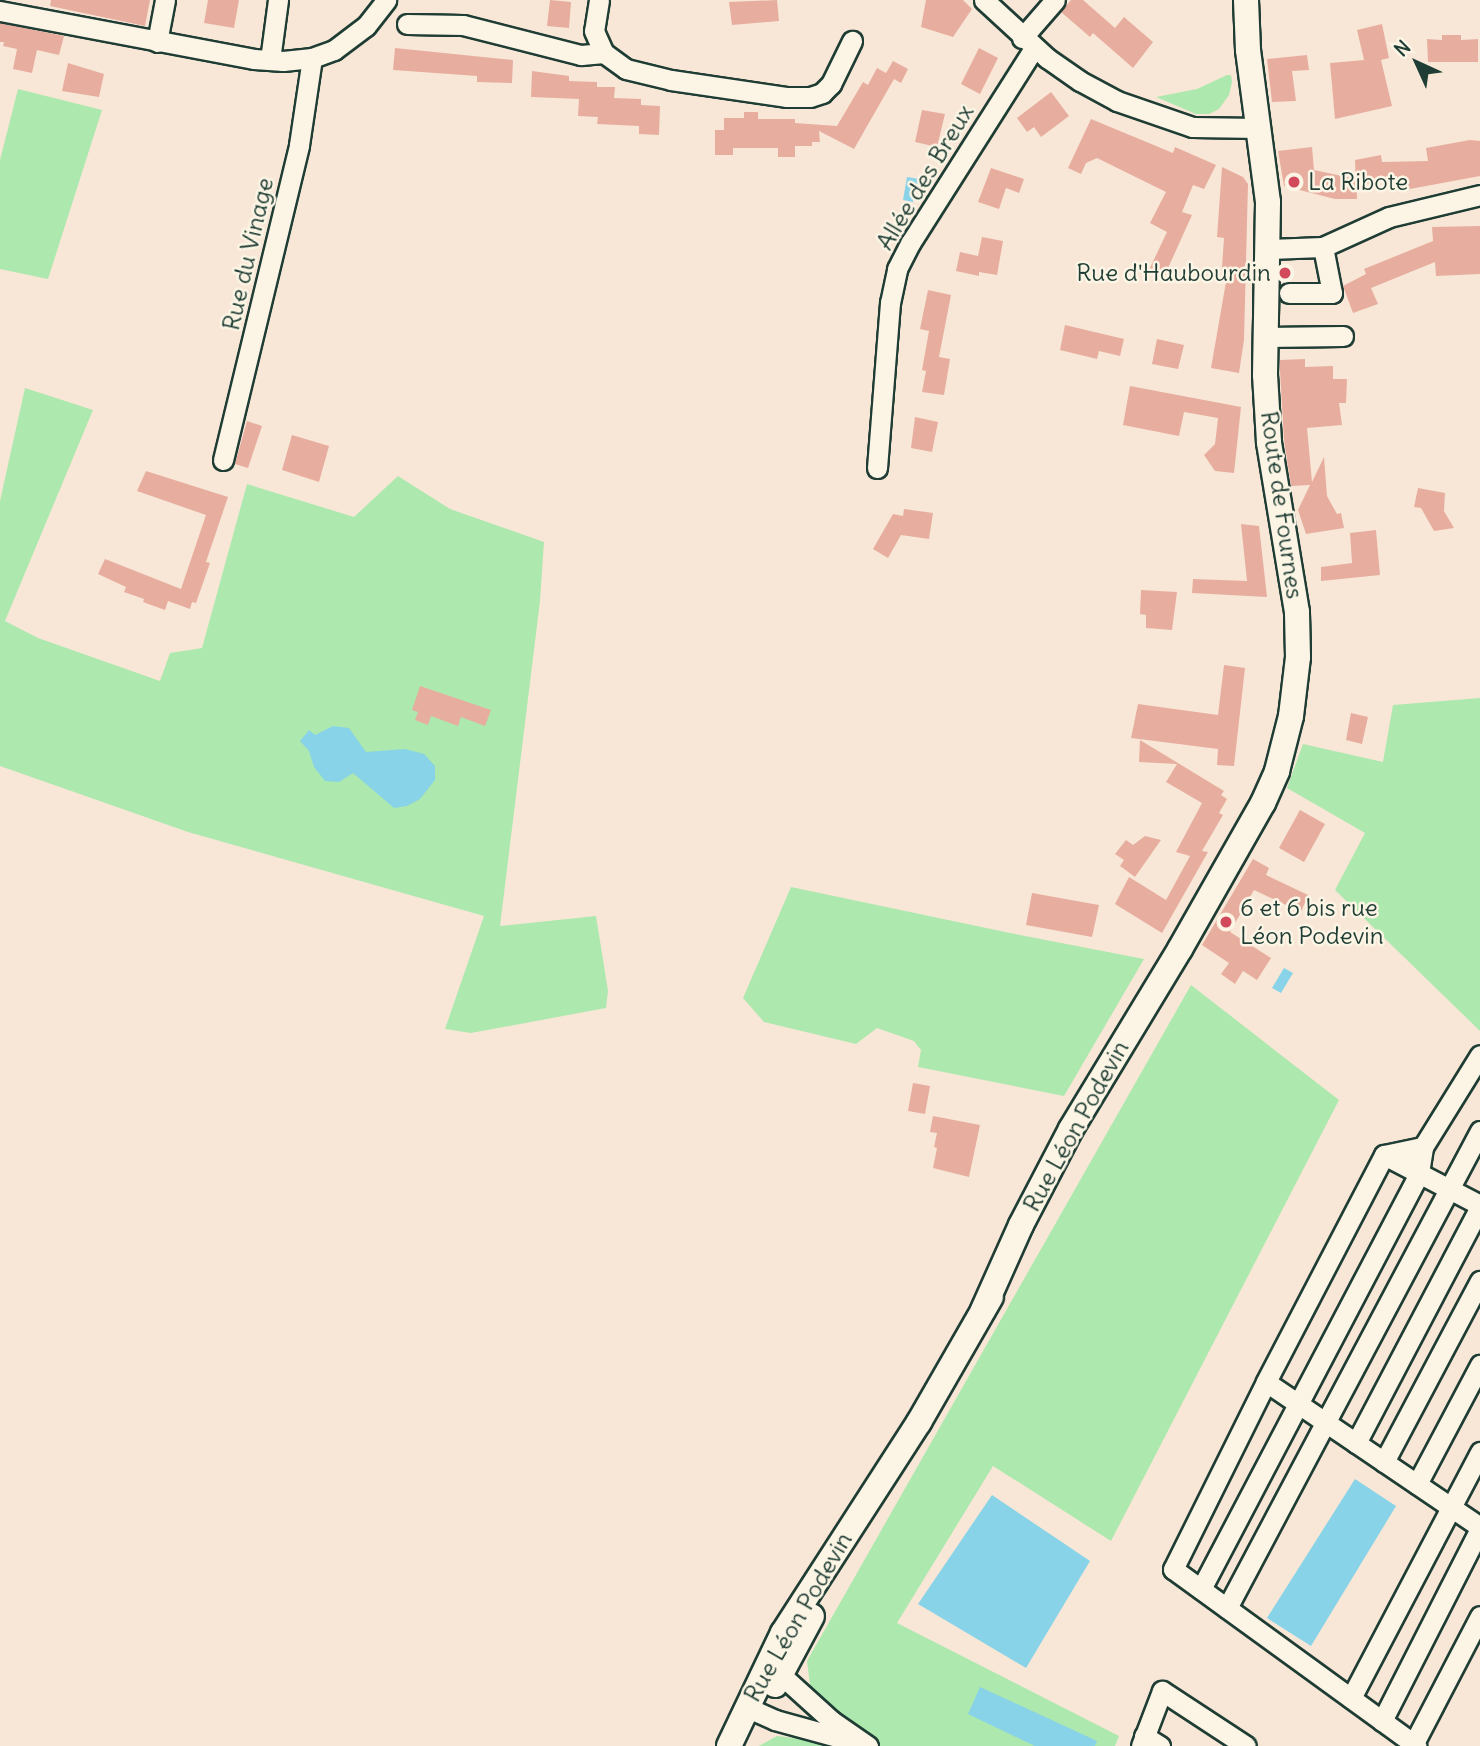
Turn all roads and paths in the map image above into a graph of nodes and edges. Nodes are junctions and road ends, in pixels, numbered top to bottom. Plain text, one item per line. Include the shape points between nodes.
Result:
1 (165, 0) edge
2 (278, 0) edge
3 (386, 0) edge
4 (599, 0) edge
5 (984, 0) edge
6 (1055, 0) edge
7 (1246, 0) edge
8 (0, 11) edge
9 (407, 24) dead end
10 (852, 41) dead end
11 (157, 42) junction
12 (1028, 43) junction
13 (604, 52) junction
14 (312, 58) junction
15 (270, 60) junction
16 (1259, 128) junction
17 (1480, 195) edge
18 (1322, 247) junction
19 (1269, 249) junction
20 (1289, 293) dead end
21 (1343, 336) dead end
22 (1266, 337) junction
23 (223, 460) dead end
24 (877, 468) dead end
25 (1227, 868) joint
26 (1480, 1055) edge
27 (1480, 1130) edge
28 (1423, 1147) junction
29 (1384, 1155) junction
30 (1419, 1173) junction
31 (1449, 1189) junction
32 (1480, 1206) edge
33 (1480, 1281) edge
34 (1480, 1365) edge
35 (1266, 1382) junction
36 (1298, 1404) junction
37 (1325, 1422) junction
38 (1356, 1443) junction
39 (1480, 1452) edge
40 (1384, 1462) junction
41 (1417, 1484) junction
42 (1451, 1507) junction
43 (1480, 1528) edge
44 (1201, 1589) junction
45 (1227, 1608) junction
46 (1480, 1616) edge
47 (772, 1672) junction
48 (1351, 1698) junction
49 (753, 1711) junction
50 (1382, 1721) junction
51 (1148, 1743) edge
52 (1416, 1745) edge
53 (729, 1746) edge
54 (747, 1746) edge
55 (867, 1746) edge
56 (1246, 1746) edge

1 - 11 street
2 - 15 street
3 - 14 street via 355,36
4 - 13 street via 594,31
5 - 12 street
6 - 12 street, Allée des Breux
7 - 16 main road, Route de Fournes
8 - 11 street
9 - 13 street via 450,23 581,55
10 - 13 street via 831,83 810,97 671,80 626,69
11 - 15 street
12 - 16 street via 1080,81 1161,118 1206,129
12 - 24 street, Allée des Breux via 897,269 890,303
14 - 15 street
14 - 23 street, Rue du Vinage via 304,125
16 - 19 main road, Route de Fournes
17 - 18 street via 1389,217
18 - 19 street
18 - 20 street via 1332,293
19 - 22 main road, Route de Fournes
21 - 22 street
22 - 25 main road, Route de Fournes via 1269,442 1297,612 1297,666 1292,716 1277,771
25 - 47 main road, Rue Léon Podevin via 1041,1215
26 - 28 street
27 - 31 street
28 - 29 street
28 - 30 street
29 - 30 street
29 - 35 street
30 - 31 street
30 - 36 street
31 - 32 street
31 - 37 street
32 - 38 street
33 - 40 street
34 - 41 street
35 - 36 street
35 - 44 street via 1173,1569
36 - 37 street
36 - 44 street
37 - 38 street
37 - 45 street
38 - 40 street
39 - 42 street
40 - 41 street
41 - 42 street
42 - 43 street
42 - 48 street
43 - 50 street
44 - 45 street
45 - 48 street
46 - 52 street
47 - 49 main road, Rue Léon Podevin
47 - 55 street
48 - 50 street
49 - 53 main road, Rue Léon Podevin
49 - 54 main road, Rue Léon Podevin
49 - 55 street
50 - 52 street
51 - 56 street via 1162,1691

